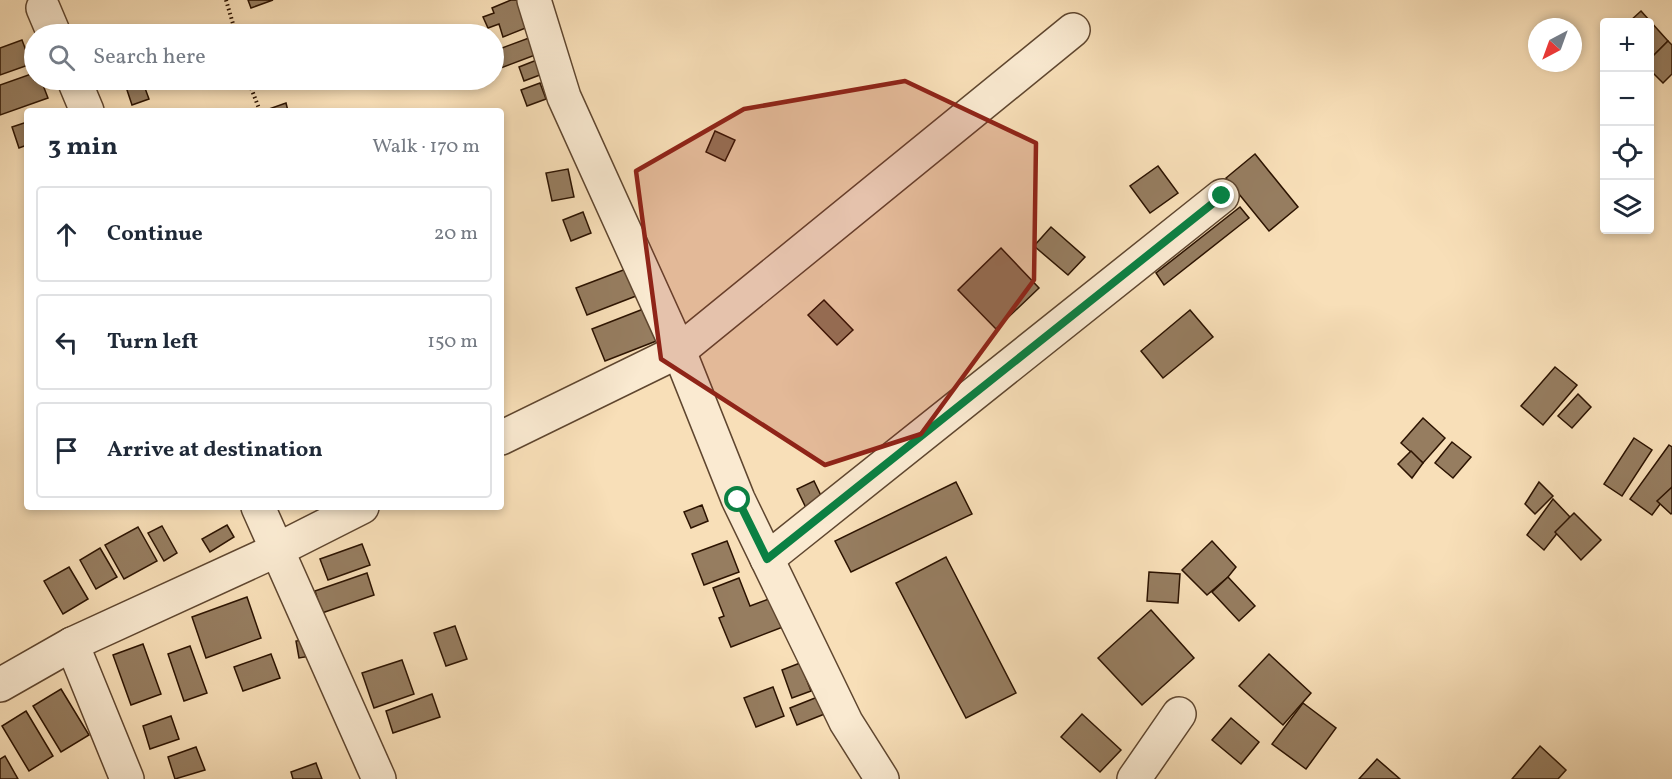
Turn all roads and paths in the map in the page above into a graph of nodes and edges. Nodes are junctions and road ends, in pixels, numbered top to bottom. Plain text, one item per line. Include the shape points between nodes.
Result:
1 (226, 0) edge
2 (534, 0) edge
3 (233, 24) edge
4 (1072, 30) dead end
5 (78, 90) edge
6 (252, 90) edge
7 (86, 108) edge
8 (259, 108) edge
9 (1222, 196) dead end
10 (679, 351) junction
11 (504, 437) edge
12 (259, 510) edge
13 (356, 510) edge
14 (277, 550) junction
15 (767, 559) junction
16 (72, 644) junction
17 (0, 685) edge
18 (1179, 714) dead end
19 (128, 779) edge
20 (379, 779) edge
21 (882, 779) edge
22 (1134, 779) edge

1 - 3 path
2 - 10 street via 564,97
4 - 10 street
5 - 7 street
6 - 8 path
9 - 15 street
10 - 11 street
10 - 15 street via 738,500
12 - 14 street
13 - 14 street
14 - 16 street
14 - 20 street
15 - 21 street via 846,722
16 - 17 street
16 - 19 street
18 - 22 street

